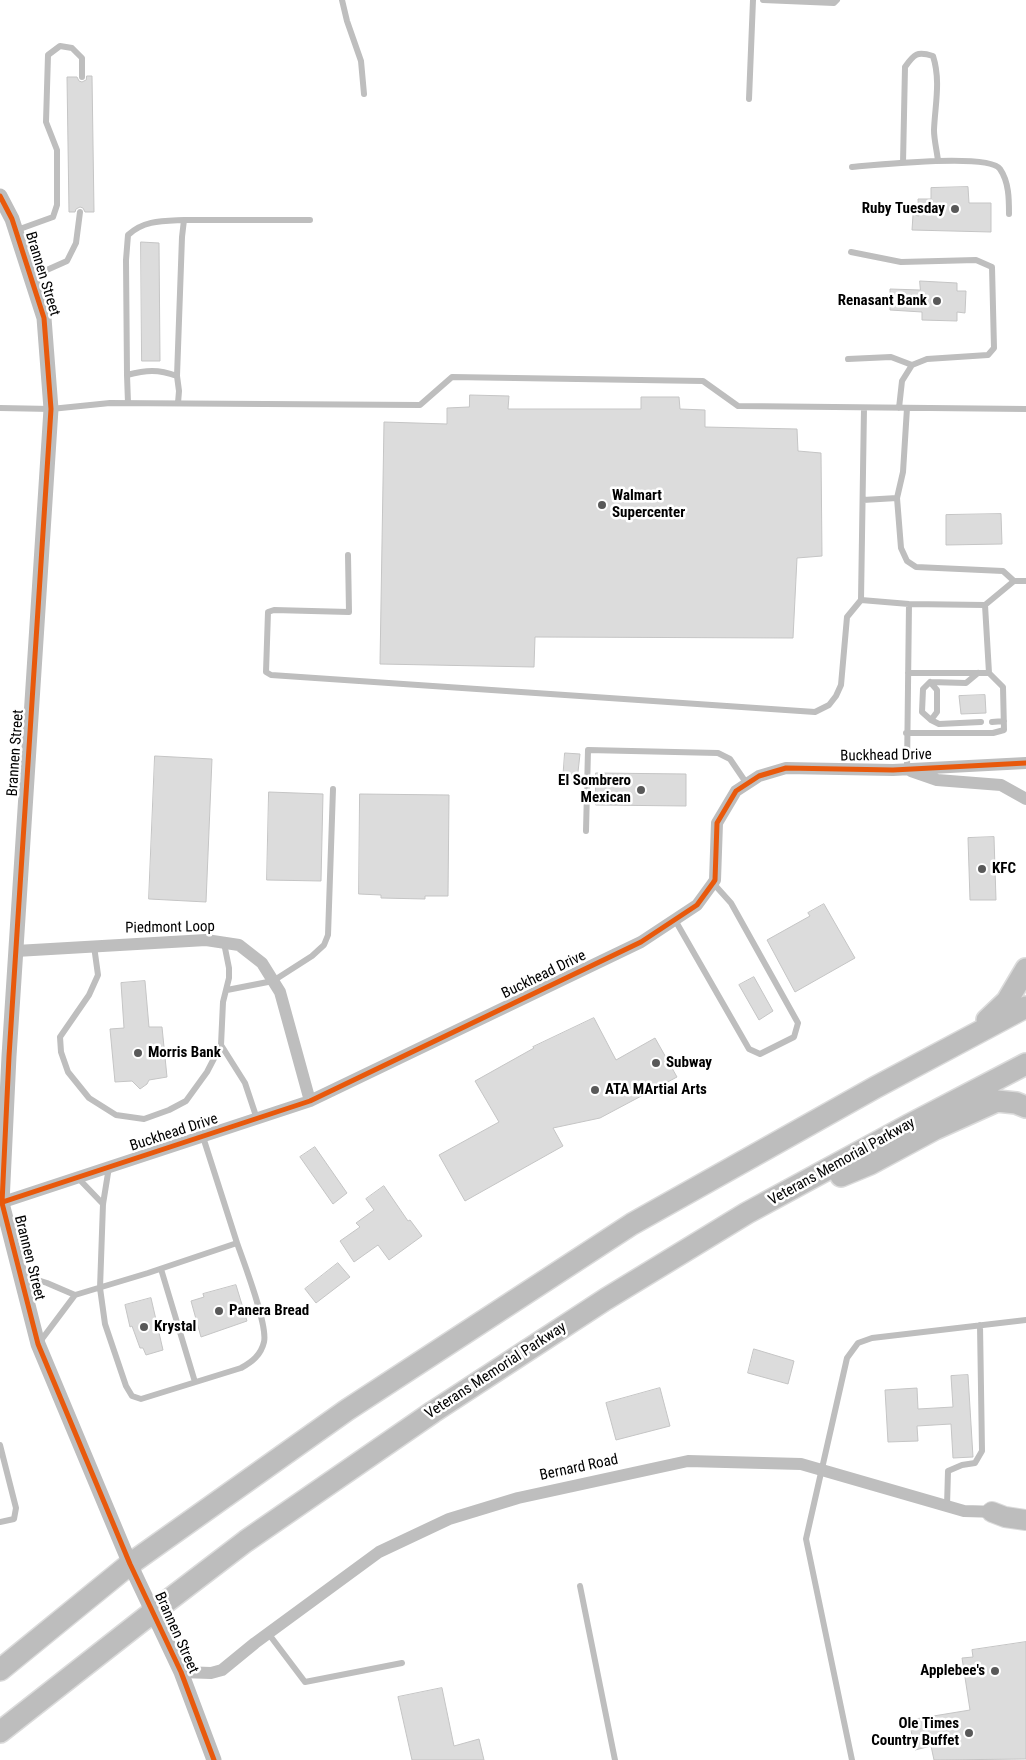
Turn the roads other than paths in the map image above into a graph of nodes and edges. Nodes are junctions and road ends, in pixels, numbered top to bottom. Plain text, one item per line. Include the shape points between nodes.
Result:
1 (342, 0) edge
2 (753, 0) edge
3 (764, 0) edge
4 (837, 0) edge
5 (82, 76) dead end
6 (364, 94) dead end
7 (748, 99) dead end
8 (938, 161) junction
9 (903, 163) junction
10 (852, 167) dead end
11 (0, 196) edge
12 (80, 212) dead end
13 (1009, 214) dead end
14 (184, 220) junction
15 (310, 220) dead end
16 (15, 230) junction
17 (850, 252) dead end
18 (31, 277) junction
19 (848, 359) dead end
20 (912, 365) junction
21 (127, 375) junction
22 (177, 376) junction
23 (128, 403) junction
24 (178, 403) junction
25 (0, 408) edge
26 (864, 408) junction
27 (898, 408) junction
28 (907, 408) junction
29 (51, 409) junction
30 (1026, 409) edge
31 (897, 498) junction
32 (863, 500) junction
33 (348, 555) dead end
34 (1014, 581) junction
35 (1026, 581) edge
36 (861, 600) junction
37 (909, 604) junction
38 (985, 605) junction
39 (908, 673) junction
40 (978, 673) junction
41 (989, 673) junction
42 (930, 682) junction
43 (931, 720) junction
44 (1004, 721) junction
45 (981, 722) dead end
46 (992, 722) dead end
47 (906, 734) junction
48 (1026, 763) edge
49 (907, 770) junction
50 (747, 784) junction
51 (333, 788) dead end
52 (1026, 799) edge
53 (586, 832) dead end
54 (713, 884) junction
55 (675, 920) junction
56 (224, 943) junction
57 (94, 946) junction
58 (16, 951) junction
59 (1026, 969) edge
60 (273, 981) junction
61 (227, 990) junction
62 (1026, 1007) edge
63 (970, 1036) junction
64 (221, 1045) junction
65 (1026, 1064) edge
66 (310, 1101) junction
67 (1026, 1107) edge
68 (257, 1119) junction
69 (203, 1136) junction
70 (110, 1167) junction
71 (78, 1178) junction
72 (1, 1203) edge
73 (103, 1204) junction
74 (748, 1213) junction
75 (238, 1243) junction
76 (161, 1269) junction
77 (20, 1274) junction
78 (100, 1288) junction
79 (75, 1295) junction
80 (1026, 1320) edge
81 (980, 1326) junction
82 (38, 1344) junction
83 (195, 1382) junction
84 (0, 1445) edge
85 (821, 1470) junction
86 (947, 1506) junction
87 (992, 1512) junction
88 (1026, 1512) edge
89 (1026, 1520) edge
90 (0, 1522) edge
91 (130, 1564) junction
92 (580, 1586) dead end
93 (153, 1612) junction
94 (268, 1633) junction
95 (402, 1663) dead end
96 (0, 1670) edge
97 (181, 1672) junction
98 (0, 1732) edge
99 (214, 1760) edge
100 (615, 1760) edge
101 (852, 1760) edge

1 - 6 lane via 361,61
2 - 7 lane
3 - 4 lane via 834,3
5 - 16 lane via 82,58 72,48 60,46 48,55 46,122 57,150 57,205 53,217
8 - 9 lane
8 - 9 lane via 934,132 938,70 933,56 923,53 912,56 905,68
8 - 13 lane via 994,164 1000,169 1008,190
9 - 10 lane
11 - 16 street, Brannen Street
12 - 18 lane via 76,243 67,261
14 - 15 lane
14 - 21 lane via 156,221 136,228 128,235
14 - 22 lane
16 - 18 street, Brannen Street
17 - 20 lane via 901,262 976,260 992,267 994,348 988,355 928,359
18 - 29 street, Brannen Street via 44,318
19 - 20 lane via 891,357
20 - 27 lane via 902,381
21 - 22 lane via 162,370
21 - 23 lane
22 - 24 lane
23 - 24 lane
23 - 29 lane
24 - 26 lane via 420,405 452,376 703,381 738,406
25 - 29 lane
26 - 27 lane
26 - 32 lane
27 - 28 lane
28 - 30 lane
28 - 31 lane via 903,472
29 - 58 street, Brannen Street
31 - 32 lane
31 - 34 lane via 901,548 908,562 916,567 1003,571
32 - 36 lane
33 - 36 lane via 350,612 268,612 266,672 281,676 815,712 828,705 841,685 847,617
34 - 35 lane
34 - 38 lane
36 - 37 lane
37 - 38 lane
37 - 39 lane
38 - 41 lane
39 - 40 lane
39 - 47 lane
40 - 41 lane
40 - 42 lane via 966,683
41 - 44 lane via 1003,687
42 - 43 lane via 937,690 937,712
42 - 43 lane via 923,689 922,712
43 - 45 lane via 940,724
44 - 46 lane
44 - 47 lane via 1004,730 992,733
47 - 49 lane
48 - 49 street, Buckhead Drive
49 - 50 street, Buckhead Drive via 786,768 759,776
49 - 52 street, Buckhead Drive via 937,780 1001,785
50 - 53 lane via 730,759 718,753 588,750
50 - 54 street, Buckhead Drive via 736,792 716,823
51 - 60 lane via 328,935 324,945 312,956
54 - 55 street, Buckhead Drive via 697,905
54 - 55 lane via 731,904 798,1024 794,1037 760,1054 750,1049
55 - 66 street, Buckhead Drive via 641,942
56 - 57 street, Piedmont Loop via 206,940
56 - 60 street, Piedmont Loop via 239,945 262,963
56 - 61 lane via 229,968
57 - 58 street, Piedmont Loop
57 - 64 lane via 98,975 60,1038 68,1072 89,1098 116,1115 144,1119 169,1110 186,1100 207,1072
58 - 72 street, Brannen Street
59 - 63 highway via 1008,1000
60 - 61 lane
60 - 66 street, Piedmont Loop via 280,992
61 - 64 lane via 223,1002
62 - 63 highway
63 - 91 highway via 632,1224 347,1410
64 - 68 lane via 245,1084
65 - 74 highway, Veterans Memorial Parkway
66 - 68 street, Buckhead Drive
67 - 74 highway via 998,1101 870,1164
68 - 69 street, Buckhead Drive
69 - 70 street, Buckhead Drive
69 - 75 lane
70 - 71 street, Buckhead Drive
70 - 73 lane
71 - 72 street, Buckhead Drive
71 - 73 lane
72 - 77 street, Brannen Street
73 - 78 lane
74 - 93 highway, Veterans Memorial Parkway via 606,1299 433,1412 246,1541
75 - 76 lane
75 - 83 lane via 263,1324 264,1341 253,1362
76 - 78 lane
76 - 83 lane
77 - 79 lane
77 - 82 street, Brannen Street
78 - 79 lane
78 - 83 lane via 105,1324 132,1396 141,1399
79 - 82 lane
80 - 81 lane
81 - 85 lane via 872,1338 858,1343 847,1358
81 - 86 lane via 982,1451 976,1463 948,1471
82 - 91 street, Brannen Street
84 - 90 lane via 16,1508 14,1520
85 - 86 street, Bernard Road
85 - 94 street, Bernard Road via 801,1464 688,1461 501,1503 449,1518 380,1552
85 - 101 lane via 806,1539
86 - 87 street, Bernard Road via 964,1511
87 - 88 street, Bernard Road
87 - 89 main road
91 - 93 street, Brannen Street
91 - 96 highway
92 - 100 lane
93 - 97 street, Brannen Street
93 - 98 highway, Veterans Memorial Parkway
94 - 95 lane via 305,1682
94 - 97 street, Bernard Road via 222,1670
97 - 99 street, Brannen Street

